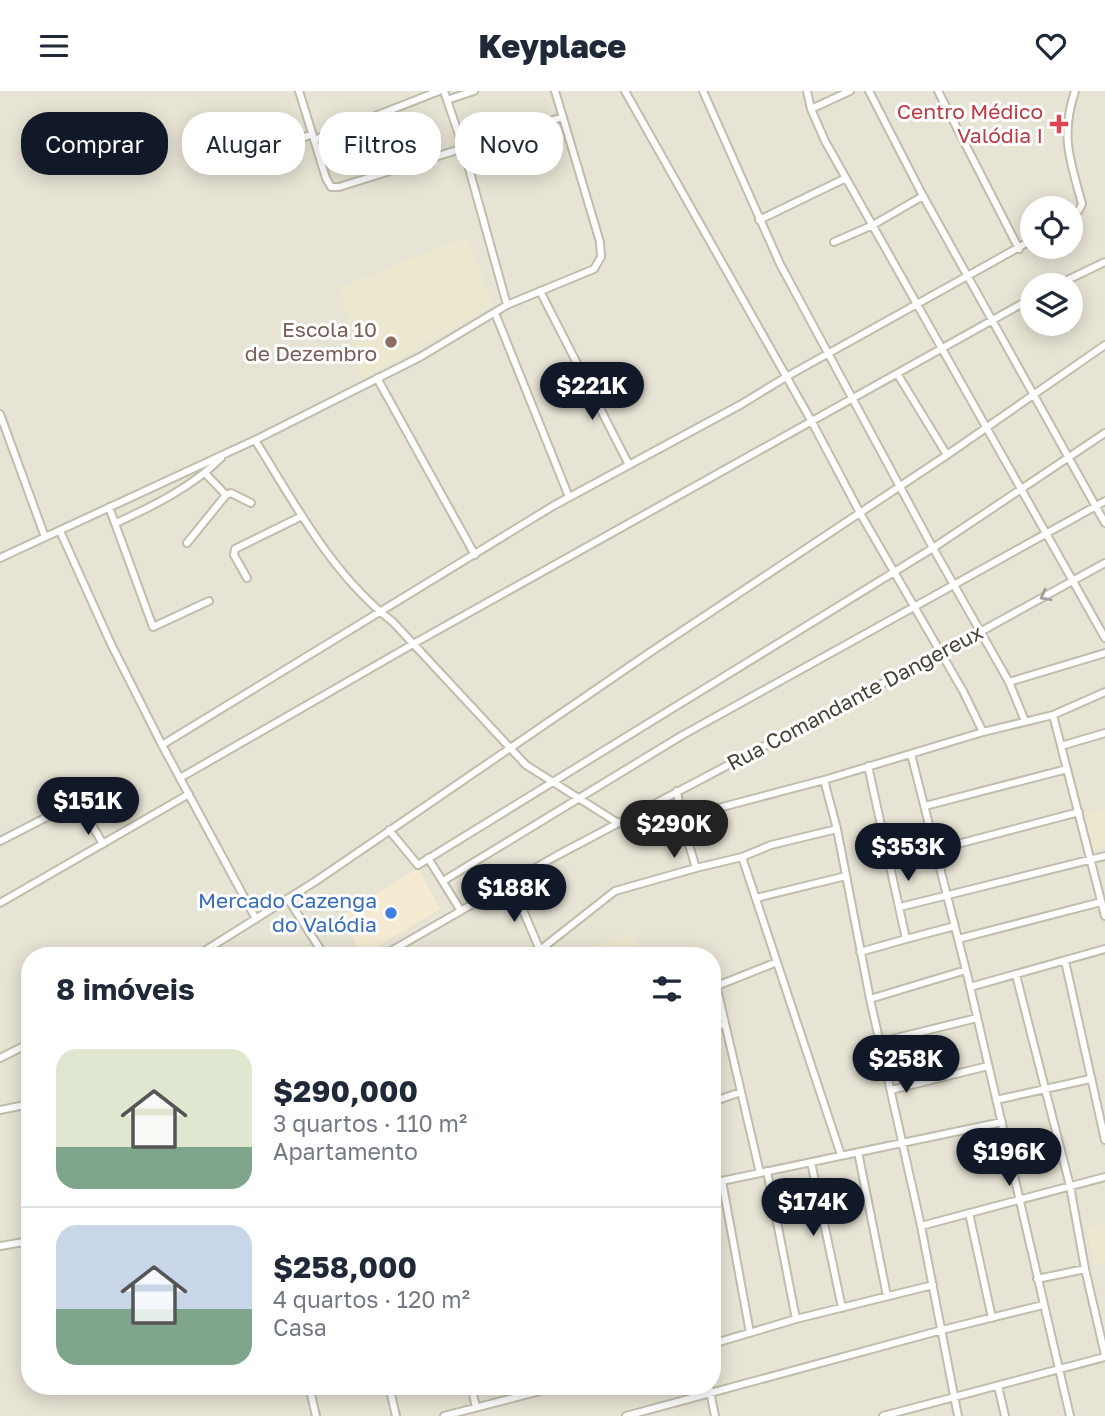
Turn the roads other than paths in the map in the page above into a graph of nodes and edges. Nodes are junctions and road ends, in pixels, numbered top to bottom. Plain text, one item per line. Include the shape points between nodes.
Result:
1 (299, 91) edge
2 (442, 91) edge
3 (474, 91) edge
4 (555, 91) edge
5 (625, 91) edge
6 (703, 91) edge
7 (807, 91) edge
8 (850, 91) edge
9 (869, 91) edge
10 (938, 91) edge
11 (1075, 91) edge
12 (447, 100) junction
13 (811, 109) junction
14 (561, 112) edge
15 (563, 117) edge
16 (455, 124) edge
17 (313, 137) junction
18 (305, 140) edge
19 (455, 150) edge
20 (471, 175) edge
21 (846, 178) junction
22 (923, 196) junction
23 (1080, 196) edge
24 (759, 220) junction
25 (873, 225) junction
26 (834, 242) dead end
27 (1019, 249) joint
28 (1105, 262) edge
29 (1082, 273) edge
30 (968, 276) junction
31 (540, 291) junction
32 (916, 304) junction
33 (1020, 304) edge
34 (507, 305) junction
35 (495, 313) junction
36 (993, 319) junction
37 (1105, 345) edge
38 (943, 350) junction
39 (828, 355) junction
40 (898, 375) junction
41 (786, 377) junction
42 (377, 378) junction
43 (1035, 393) junction
44 (852, 399) junction
45 (0, 414) edge
46 (812, 422) junction
47 (986, 426) junction
48 (1105, 433) edge
49 (255, 440) junction
50 (224, 454) junction
51 (947, 455) junction
52 (1070, 458) junction
53 (629, 465) junction
54 (205, 474) junction
55 (900, 487) junction
56 (1022, 489) junction
57 (226, 495) junction
58 (569, 497) junction
59 (1105, 501) edge
60 (251, 503) dead end
61 (1096, 506) junction
62 (109, 507) junction
63 (860, 513) junction
64 (302, 516) junction
65 (116, 523) junction
66 (1105, 523) edge
67 (60, 531) junction
68 (1047, 534) junction
69 (45, 537) junction
70 (187, 543) dead end
71 (933, 548) junction
72 (475, 555) junction
73 (0, 558) edge
74 (1105, 563) edge
75 (894, 572) junction
76 (247, 578) dead end
77 (1073, 581) junction
78 (954, 586) junction
79 (209, 601) dead end
80 (915, 608) junction
81 (380, 612) junction
82 (979, 632) junction
83 (1105, 638) edge
84 (413, 644) junction
85 (941, 652) junction
86 (1105, 653) edge
87 (1009, 682) junction
88 (1105, 692) edge
89 (1053, 715) junction
90 (1025, 721) junction
91 (983, 732) junction
92 (1105, 733) edge
93 (162, 745) junction
94 (1060, 746) junction
95 (509, 748) junction
96 (911, 754) junction
97 (868, 766) junction
98 (1067, 769) junction
99 (180, 778) junction
100 (824, 780) junction
101 (554, 782) junction
102 (677, 791) junction
103 (189, 795) junction
104 (580, 798) junction
105 (925, 806) junction
106 (1079, 812) junction
107 (681, 818) junction
108 (618, 823) junction
109 (837, 829) junction
110 (389, 830) junction
111 (0, 841) edge
112 (103, 844) junction
113 (936, 849) junction
114 (1105, 856) edge
115 (742, 857) junction
116 (428, 858) junction
117 (1091, 859) junction
118 (889, 862) junction
119 (696, 867) junction
120 (846, 876) junction
121 (443, 881) junction
122 (511, 882) junction
123 (947, 895) junction
124 (756, 898) junction
125 (288, 899) junction
126 (1101, 902) junction
127 (0, 903) edge
128 (900, 907) junction
129 (461, 911) junction
130 (1105, 916) edge
131 (256, 919) junction
132 (955, 926) junction
133 (906, 939) junction
134 (958, 939) junction
135 (211, 947) edge
136 (319, 947) edge
137 (398, 947) edge
138 (538, 947) edge
139 (548, 947) edge
140 (1105, 949) edge
141 (860, 952) junction
142 (1065, 961) junction
143 (777, 963) junction
144 (966, 970) junction
145 (1016, 975) junction
146 (721, 984) edge
147 (970, 987) junction
148 (870, 999) junction
149 (721, 1011) edge
150 (977, 1019) junction
151 (724, 1024) junction
152 (721, 1025) edge
153 (880, 1042) junction
154 (21, 1048) edge
155 (0, 1058) edge
156 (988, 1066) junction
157 (1090, 1079) junction
158 (891, 1090) junction
159 (1045, 1090) junction
160 (741, 1092) junction
161 (721, 1099) edge
162 (996, 1100) junction
163 (21, 1106) edge
164 (0, 1110) edge
165 (1002, 1122) junction
166 (1105, 1140) edge
167 (903, 1142) junction
168 (858, 1152) junction
169 (841, 1155) junction
170 (811, 1162) junction
171 (764, 1172) junction
172 (1105, 1177) edge
173 (722, 1181) joint
174 (1070, 1186) junction
175 (1019, 1199) junction
176 (969, 1213) junction
177 (921, 1226) junction
178 (21, 1242) edge
179 (0, 1246) edge
180 (1085, 1269) junction
181 (1037, 1279) junction
182 (933, 1285) junction
183 (887, 1296) junction
184 (1043, 1305) junction
185 (842, 1308) junction
186 (992, 1318) junction
187 (796, 1319) junction
188 (942, 1330) junction
189 (750, 1333) junction
190 (721, 1341) edge
191 (1105, 1356) edge
192 (1059, 1368) junction
193 (721, 1386) edge
194 (998, 1386) junction
195 (311, 1395) edge
196 (390, 1395) edge
197 (473, 1395) edge
198 (524, 1395) edge
199 (691, 1395) edge
200 (711, 1395) edge
201 (520, 1396) joint
202 (954, 1398) junction
203 (476, 1408) junction
204 (316, 1416) edge
205 (396, 1416) edge
206 (444, 1416) edge
207 (625, 1416) edge
208 (715, 1416) edge
209 (883, 1416) edge
210 (958, 1416) edge
211 (1004, 1416) edge
212 (1070, 1416) edge

1 - 17 street
2 - 12 street
2 - 17 street
3 - 12 street
4 - 14 street
5 - 41 street
6 - 24 street
7 - 13 street
8 - 13 street
9 - 22 street
10 - 27 street
11 - 23 street via 1066,124
12 - 16 street
13 - 21 street
15 - 31 street via 601,257 594,269
17 - 18 street
17 - 19 street via 331,187
20 - 34 street
21 - 24 street
21 - 25 street
22 - 25 street
22 - 30 street
24 - 39 street
25 - 26 street
25 - 32 street
27 - 30 street
28 - 29 street
30 - 32 street
30 - 36 street
31 - 34 street
31 - 53 street
32 - 38 street
32 - 39 street
33 - 36 street
34 - 35 street
35 - 42 street
35 - 58 street
36 - 38 street
36 - 43 street
37 - 43 street
38 - 40 street
38 - 47 street
39 - 41 street
39 - 44 street
40 - 44 street
40 - 51 street
41 - 46 street
41 - 53 street
42 - 49 street
42 - 72 street
43 - 47 street
43 - 52 street
44 - 46 street
44 - 55 street
45 - 69 street
46 - 63 street
46 - 84 street
47 - 51 street
47 - 56 street
48 - 52 street
49 - 50 street
49 - 64 street
50 - 54 street
50 - 62 street
51 - 55 street
52 - 56 street
52 - 61 street
53 - 58 street
54 - 57 street
54 - 65 street
55 - 63 street
55 - 71 street
56 - 68 street
56 - 71 street
57 - 60 street
57 - 70 street
58 - 72 street
59 - 61 street
61 - 66 street
61 - 68 street
62 - 65 street
62 - 67 street
63 - 75 street
63 - 95 street
64 - 76 street via 235,549
64 - 81 street via 346,577
65 - 79 street via 153,627
67 - 69 street
67 - 93 street
68 - 77 street
68 - 78 street
69 - 73 street
71 - 75 street
71 - 78 street
72 - 81 street
74 - 77 street, Rua Comandante Dangereux
75 - 80 street
75 - 101 street
77 -> 82 street, Rua Comandante Dangereux
77 - 83 street
78 - 80 street
78 - 82 street
80 - 85 street
80 - 104 street via 681,736
81 - 84 street
81 - 93 street
82 - 85 street, Rua Comandante Dangereux
82 - 87 street
84 - 95 street
84 - 99 street
85 - 91 street
85 - 102 street, Rua Comandante Dangereux
86 - 87 street
87 - 90 street
88 - 89 street
89 - 90 street
89 - 94 street
90 - 91 street
91 - 96 street
92 - 94 street
93 - 99 street
94 - 98 street
95 - 101 street
95 - 110 street
96 - 97 street
96 - 105 street
97 - 100 street
97 - 118 street
98 - 105 street
98 - 106 street
99 - 103 street
100 - 107 street
100 - 109 street
101 - 104 street
101 - 116 street
102 - 107 street
102 - 108 street, Rua Comandante Dangereux
103 - 112 street
103 - 131 street
104 - 108 street
104 - 121 street
105 - 113 street
106 - 113 street
106 - 117 street
107 - 119 street
108 - 122 street, Rua Comandante Dangereux
109 - 115 street
109 - 120 street
110 - 116 street via 416,865
110 - 125 street
111 - 112 street via 78,801
112 - 127 street
113 - 118 street
113 - 123 street
114 - 117 street
115 - 119 street
115 - 124 street
116 - 121 street
117 - 123 street
117 - 126 street
118 - 128 street
119 - 139 street via 615,891
120 - 124 street
120 - 141 street
121 - 129 street
122 - 129 street, Rua Comandante Dangereux
122 - 138 street
123 - 128 street
123 - 132 street
124 - 143 street
125 - 131 street
125 - 136 street
126 - 130 street
126 - 134 street
128 - 133 street
129 - 137 street, Rua Comandante Dangereux
131 - 135 street
132 - 133 street
132 - 134 street
133 - 141 street
134 - 144 street
140 - 142 street
141 - 148 street
142 - 145 street
142 - 157 street
143 - 146 street
143 - 169 street
144 - 147 street
144 - 148 street
145 - 147 street
145 - 159 street
147 - 150 street
148 - 153 street
149 - 151 street
150 - 153 street
150 - 156 street
151 - 152 street
151 - 160 street
153 - 158 street
154 - 155 street
156 - 158 street
156 - 162 street
157 - 159 street
157 - 166 street
158 - 167 street
159 - 162 street
159 - 174 street
160 - 161 street
160 - 171 street
162 - 165 street
163 - 164 street
165 - 167 street
165 - 175 street
167 - 168 street
167 - 177 street
168 - 169 street
168 - 183 street
169 - 170 street
170 - 171 street
170 - 185 street
171 - 173 street
171 - 187 street
172 - 174 street
173 - 189 street
174 - 175 street
174 - 180 street
175 - 176 street
175 - 181 street
176 - 177 street
176 - 186 street
177 - 182 street
178 - 179 street
180 - 181 street
180 - 191 street
181 - 184 street
182 - 183 street
182 - 188 street
183 - 185 street
184 - 186 street
184 - 192 street
185 - 187 street
186 - 188 street
187 - 189 street
188 - 193 street
188 - 202 street
189 - 190 street
191 - 192 street
192 - 194 street
192 - 212 street
194 - 202 street
194 - 211 street
195 - 204 street
196 - 205 street
197 - 203 street
198 - 201 street
199 - 207 street
200 - 208 street
201 - 203 street
202 - 209 street
202 - 210 street
203 - 206 street

